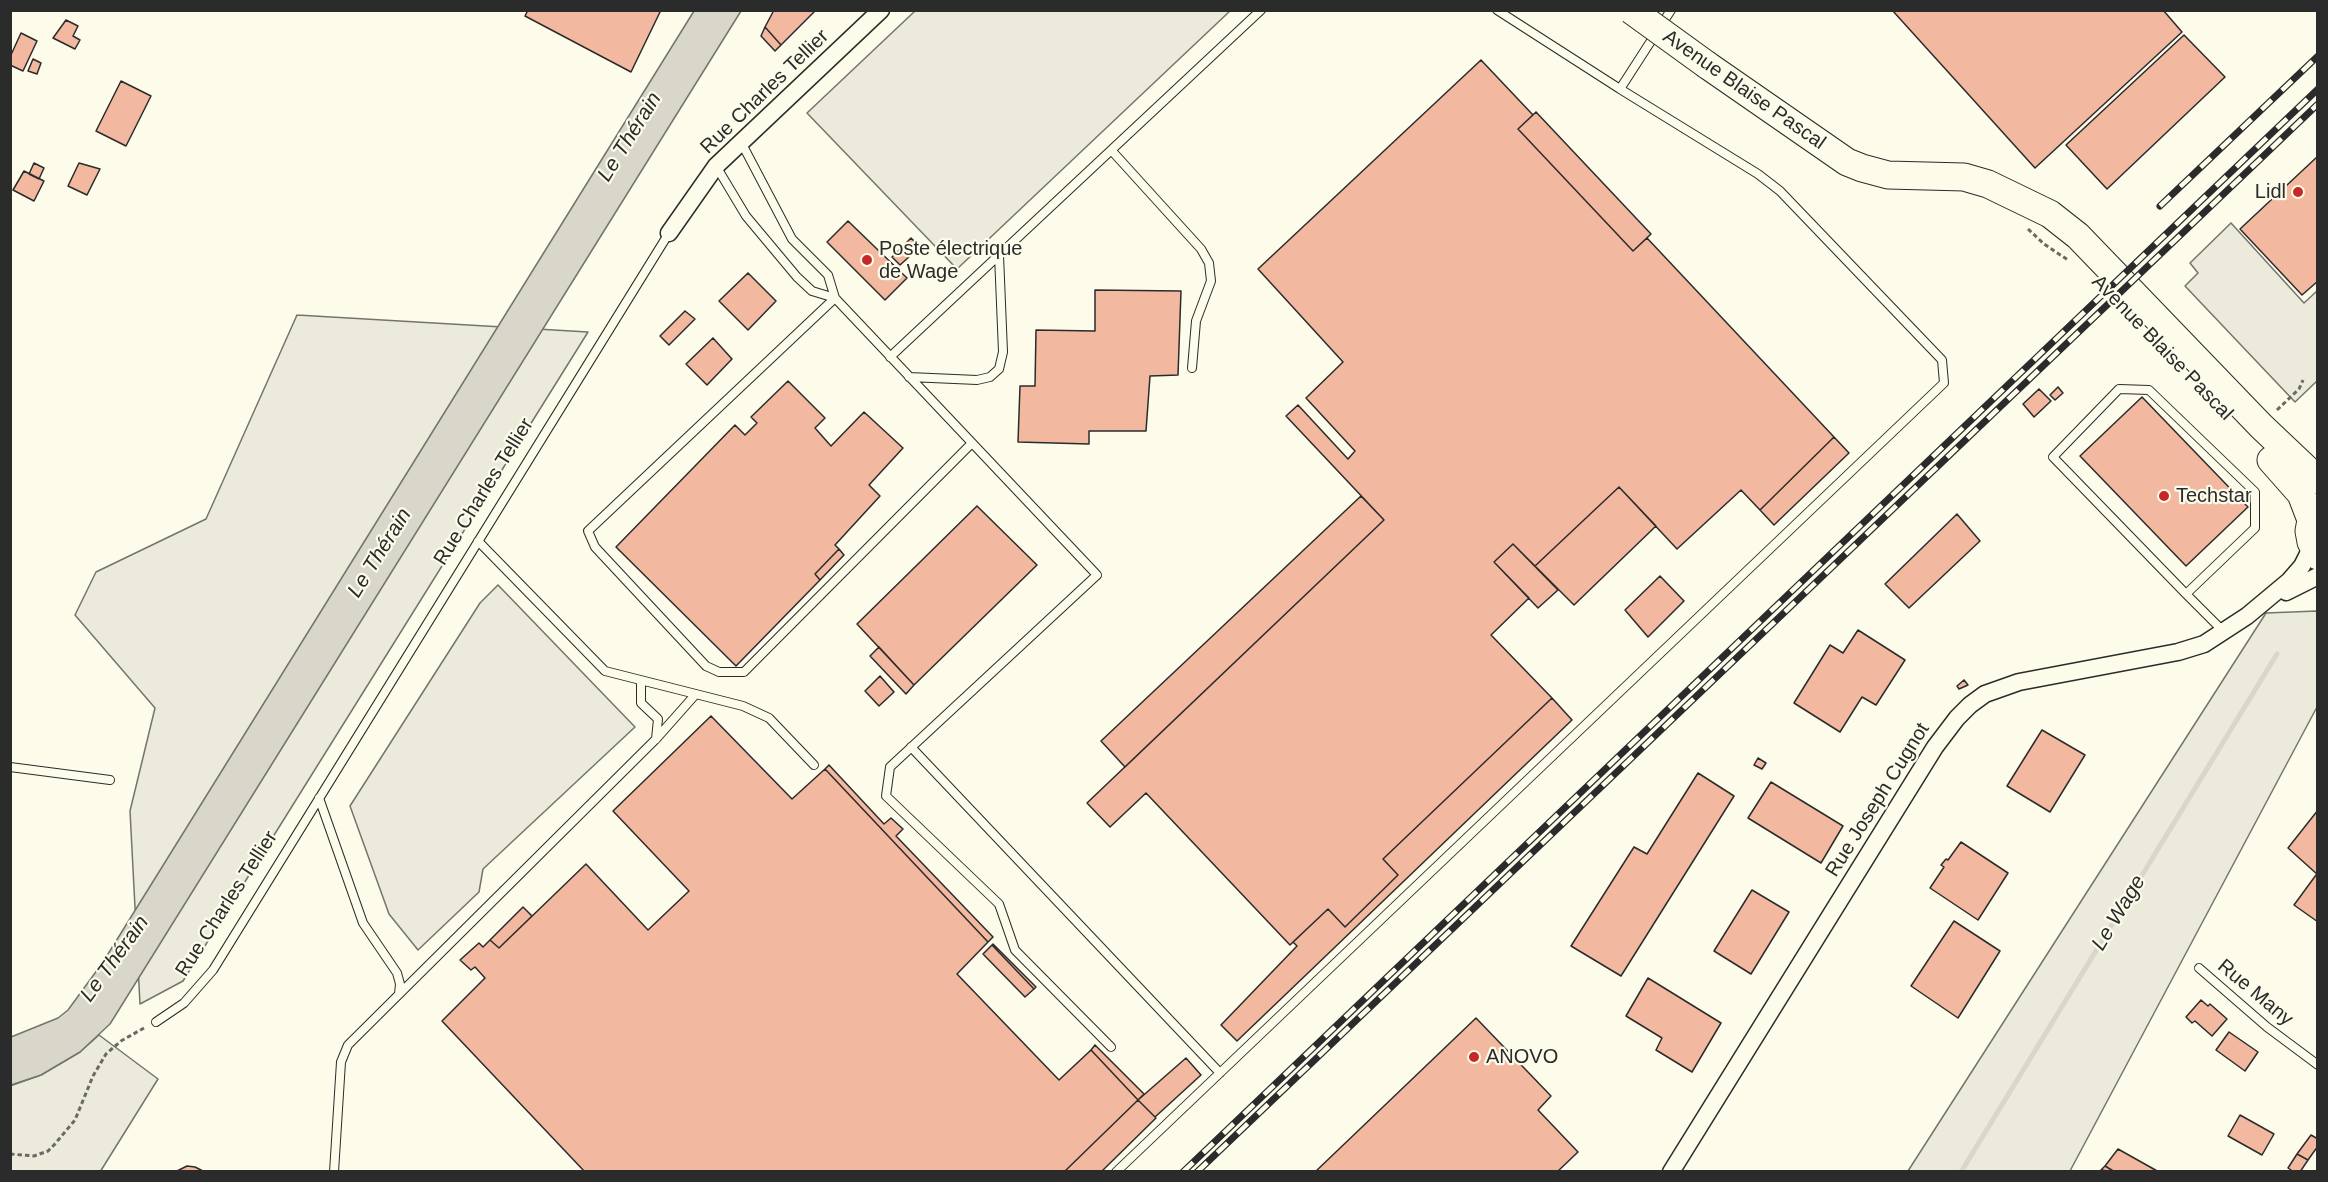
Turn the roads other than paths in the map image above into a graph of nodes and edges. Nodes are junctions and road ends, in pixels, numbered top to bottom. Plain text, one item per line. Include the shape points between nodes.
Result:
1 (881, 10) edge
2 (1261, 10) edge
3 (1497, 10) edge
4 (1632, 10) edge
5 (1671, 10) edge
6 (1620, 89) junction
7 (741, 142) junction
8 (1112, 151) junction
9 (716, 166) junction
10 (1999, 189) junction
11 (669, 233) joint
12 (999, 255) junction
13 (835, 298) junction
14 (890, 357) junction
15 (1192, 368) dead end
16 (909, 377) junction
17 (972, 443) junction
18 (2318, 480) edge
19 (2314, 532) edge
20 (478, 541) junction
21 (2318, 576) edge
22 (2186, 594) junction
23 (2247, 616) junction
24 (2224, 632) junction
25 (640, 681) junction
26 (694, 695) junction
27 (656, 739) junction
28 (911, 747) junction
29 (814, 765) dead end
30 (10, 767) edge
31 (110, 780) dead end
32 (319, 798) junction
33 (2199, 968) dead end
34 (399, 994) junction
35 (156, 1022) road end
36 (1111, 1047) dead end
37 (2318, 1065) edge
38 (1220, 1073) junction
39 (334, 1172) edge
40 (1116, 1172) edge
41 (1671, 1172) edge

1 - 7 street, Rue Charles Tellier
2 - 8 lane
3 - 6 lane
4 - 10 main road, Avenue Blaise Pascal, bridge via 1837,156 1888,175 1964,177
5 - 6 lane
6 - 38 lane via 1780,191 1942,360 1944,383
7 - 9 street, Rue Charles Tellier
7 - 13 lane via 792,239 828,275
8 - 12 lane
8 - 15 lane via 1201,249 1209,263 1211,281 1197,321
9 - 11 street, Rue Charles Tellier
9 - 13 lane via 746,216 797,277 812,291
10 - 18 main road, Avenue Blaise Pascal via 2050,214 2078,236
10 - 19 main road, Avenue Blaise Pascal via 2063,247 2277,465 2301,494
11 - 20 lane, Rue Charles Tellier
12 - 14 lane
12 - 16 lane via 1004,352 999,369 990,377 977,380
13 - 14 lane
13 - 17 lane via 588,531 595,547 706,666 719,672 744,672
14 - 16 lane
16 - 17 lane
17 - 28 lane via 1097,574
19 - 23 street, Rue Joseph Cugnot via 2302,566
20 - 25 lane via 605,672
20 - 32 lane, Rue Charles Tellier
21 - 23 street, Rue Joseph Cugnot
22 - 22 lane via 2255,528 2255,492 2149,390 2119,389 2053,457
22 - 24 lane
23 - 24 street, Rue Joseph Cugnot
24 - 41 street, Rue Joseph Cugnot via 2204,644 2178,652 2019,682 1985,694 1957,718 1935,747
25 - 26 lane
25 - 27 lane via 641,704 658,719
26 - 27 lane
26 - 29 lane via 743,706 769,718
27 - 34 lane
28 - 36 lane via 890,766 886,796 999,904 1015,950
28 - 38 lane
30 - 31 lane
32 - 34 lane via 363,923 397,973
32 - 35 lane, Rue Charles Tellier via 206,981 184,1003
33 - 37 lane, Rue Many
34 - 39 lane via 344,1053
38 - 40 lane

